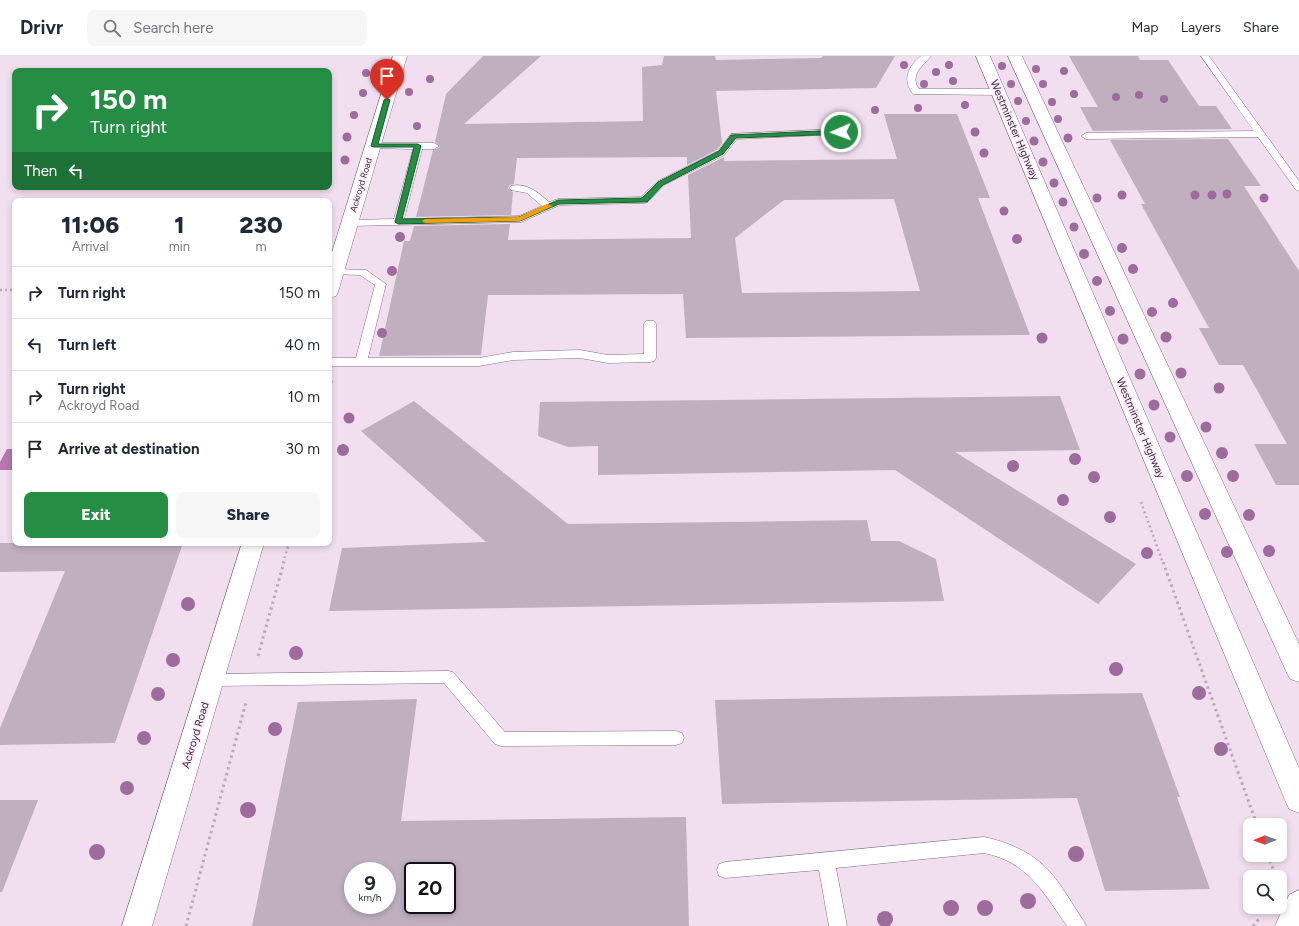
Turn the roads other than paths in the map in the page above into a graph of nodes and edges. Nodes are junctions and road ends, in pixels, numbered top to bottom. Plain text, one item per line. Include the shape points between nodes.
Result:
1 (400, 56) edge
2 (927, 56) edge
3 (984, 56) edge
4 (1015, 56) edge
5 (1205, 56) edge
6 (999, 92) junction
7 (841, 132) dead end
8 (1261, 134) junction
9 (1086, 136) dead end
10 (374, 146) junction
11 (418, 146) junction
12 (434, 146) dead end
13 (514, 188) dead end
14 (1299, 188) edge
15 (548, 206) junction
16 (398, 222) junction
17 (350, 223) junction
18 (335, 272) junction
19 (332, 282) edge
20 (650, 324) dead end
21 (332, 362) edge
22 (360, 362) junction
23 (252, 546) edge
24 (1299, 670) edge
25 (212, 680) junction
26 (676, 738) dead end
27 (1299, 800) edge
28 (826, 861) junction
29 (725, 870) dead end
30 (1299, 905) edge
31 (137, 926) edge
32 (838, 926) edge
33 (1076, 926) edge
34 (1290, 926) edge

1 - 10 main road, Ackroyd Road
2 - 6 lane via 918,61 910,75 912,88 916,92
3 - 6 main road, Westminster Highway
4 - 24 main road
5 - 8 lane
6 - 27 main road, Westminster Highway
7 - 15 lane via 734,136 721,153 661,183 644,200 558,202
8 - 9 lane
8 - 14 lane
10 - 11 lane
10 - 17 main road, Ackroyd Road
11 - 12 lane
11 - 16 lane
13 - 15 lane via 530,191
15 - 16 lane via 520,219
16 - 17 lane
17 - 18 main road, Ackroyd Road
18 - 19 main road, Ackroyd Road
18 - 22 lane via 362,272 380,284
20 - 22 lane via 650,358 608,359 573,355 513,356 479,362
21 - 22 lane
23 - 25 main road, Ackroyd Road
25 - 26 lane via 448,677 501,739
25 - 31 main road, Ackroyd Road
28 - 29 lane
28 - 32 lane
28 - 33 lane via 984,845 1003,849 1021,859 1042,877
30 - 34 main road

